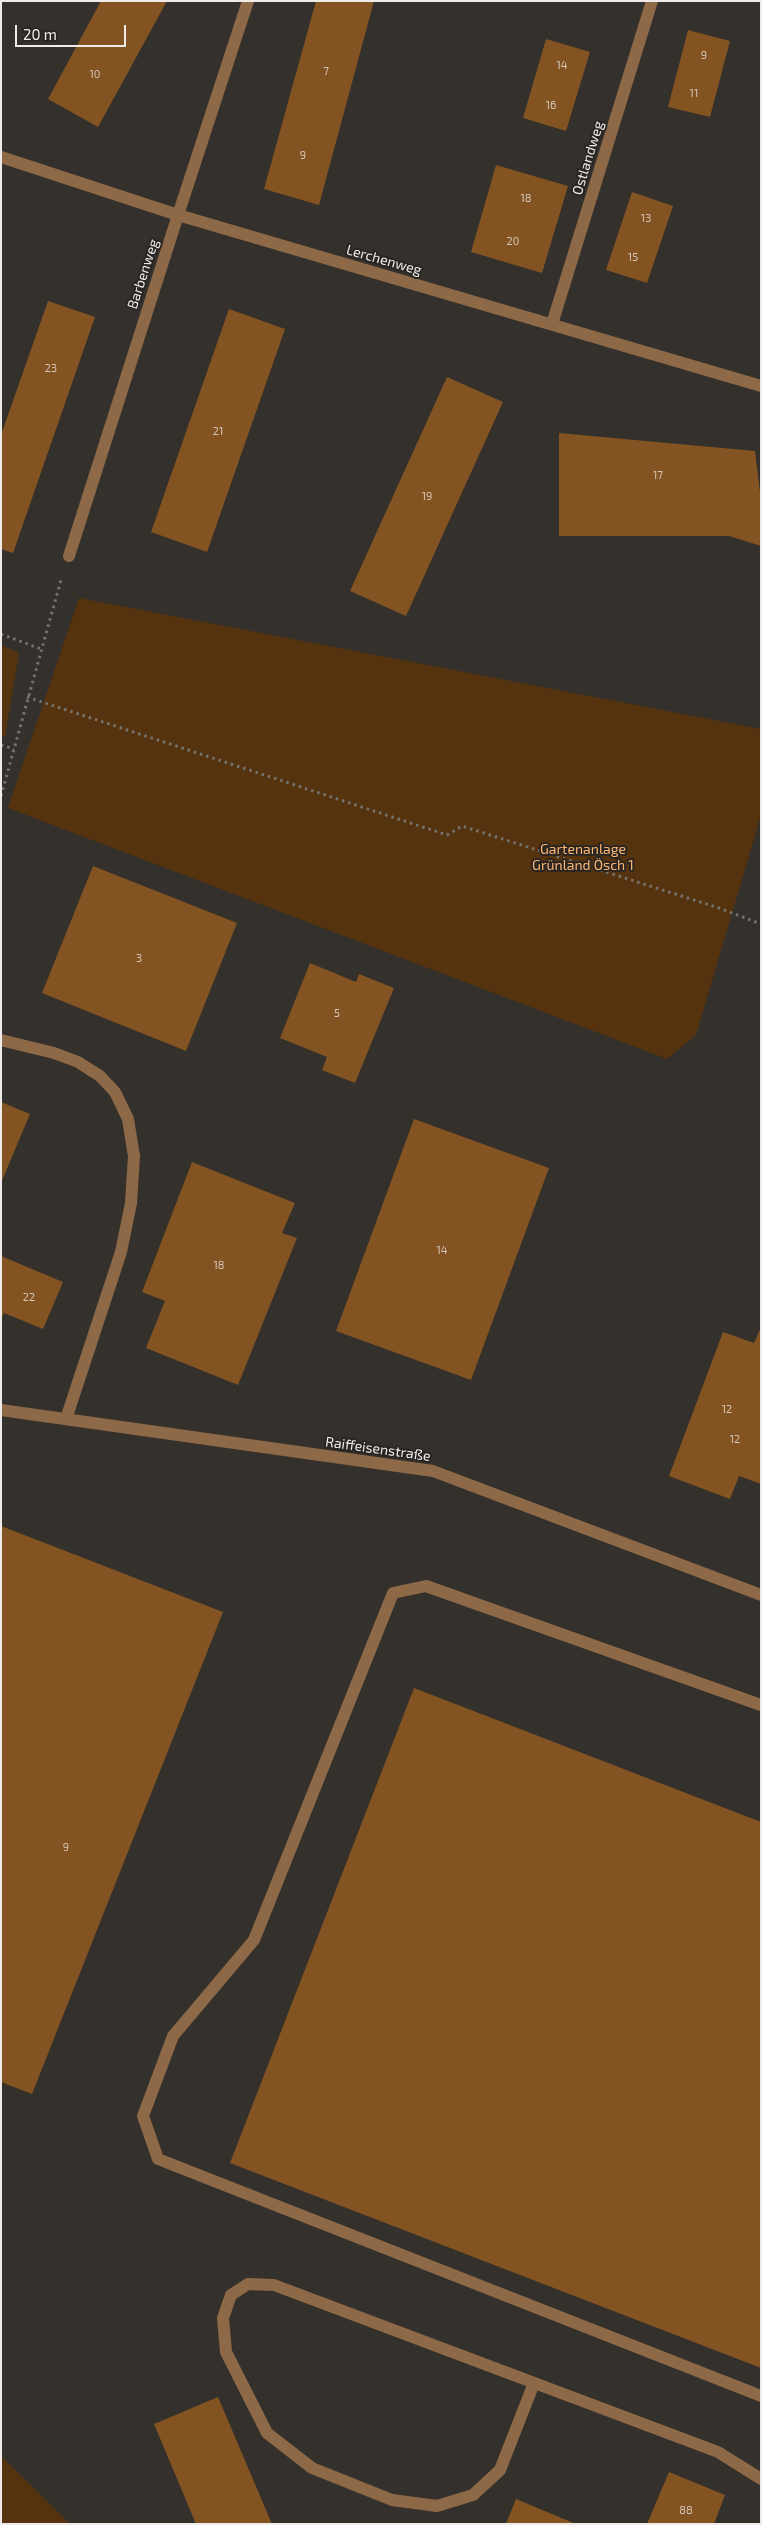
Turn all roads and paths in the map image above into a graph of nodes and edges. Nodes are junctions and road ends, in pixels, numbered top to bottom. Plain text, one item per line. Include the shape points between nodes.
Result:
1 (248, 1) edge
2 (652, 1) edge
3 (1, 157) edge
4 (178, 215) junction
5 (552, 324) junction
6 (761, 386) edge
7 (69, 556) joint
8 (1, 634) edge
9 (41, 650) junction
10 (27, 697) junction
11 (1, 745) edge
12 (14, 749) junction
13 (1, 796) edge
14 (761, 924) edge
15 (1, 1040) edge
16 (1, 1410) edge
17 (66, 1419) junction
18 (761, 1595) edge
19 (761, 1705) edge
20 (534, 2383) junction
21 (761, 2396) edge
22 (761, 2480) edge

1 - 4 street, Barbenweg
2 - 5 street, Ostlandweg
3 - 4 street, Lerchenweg
4 - 5 street, Lerchenweg
4 - 7 street, Barbenweg
5 - 6 street, Lerchenweg
7 - 9 path
8 - 9 path
9 - 10 path
10 - 12 path
10 - 14 path via 447,835 462,826
11 - 12 path
12 - 13 path
15 - 17 street via 54,1053 100,1076 115,1092 128,1119 134,1156 131,1203 121,1252
16 - 17 street, Raiffeisenstraße
17 - 18 street, Raiffeisenstraße via 433,1471
19 - 21 street via 426,1586 393,1593 254,1940 174,2036 143,2116 158,2159
20 - 20 street via 274,2285 248,2284 231,2296 223,2318 226,2352 267,2432 312,2468 392,2500 437,2506 473,2496 500,2470
20 - 22 street via 718,2452

